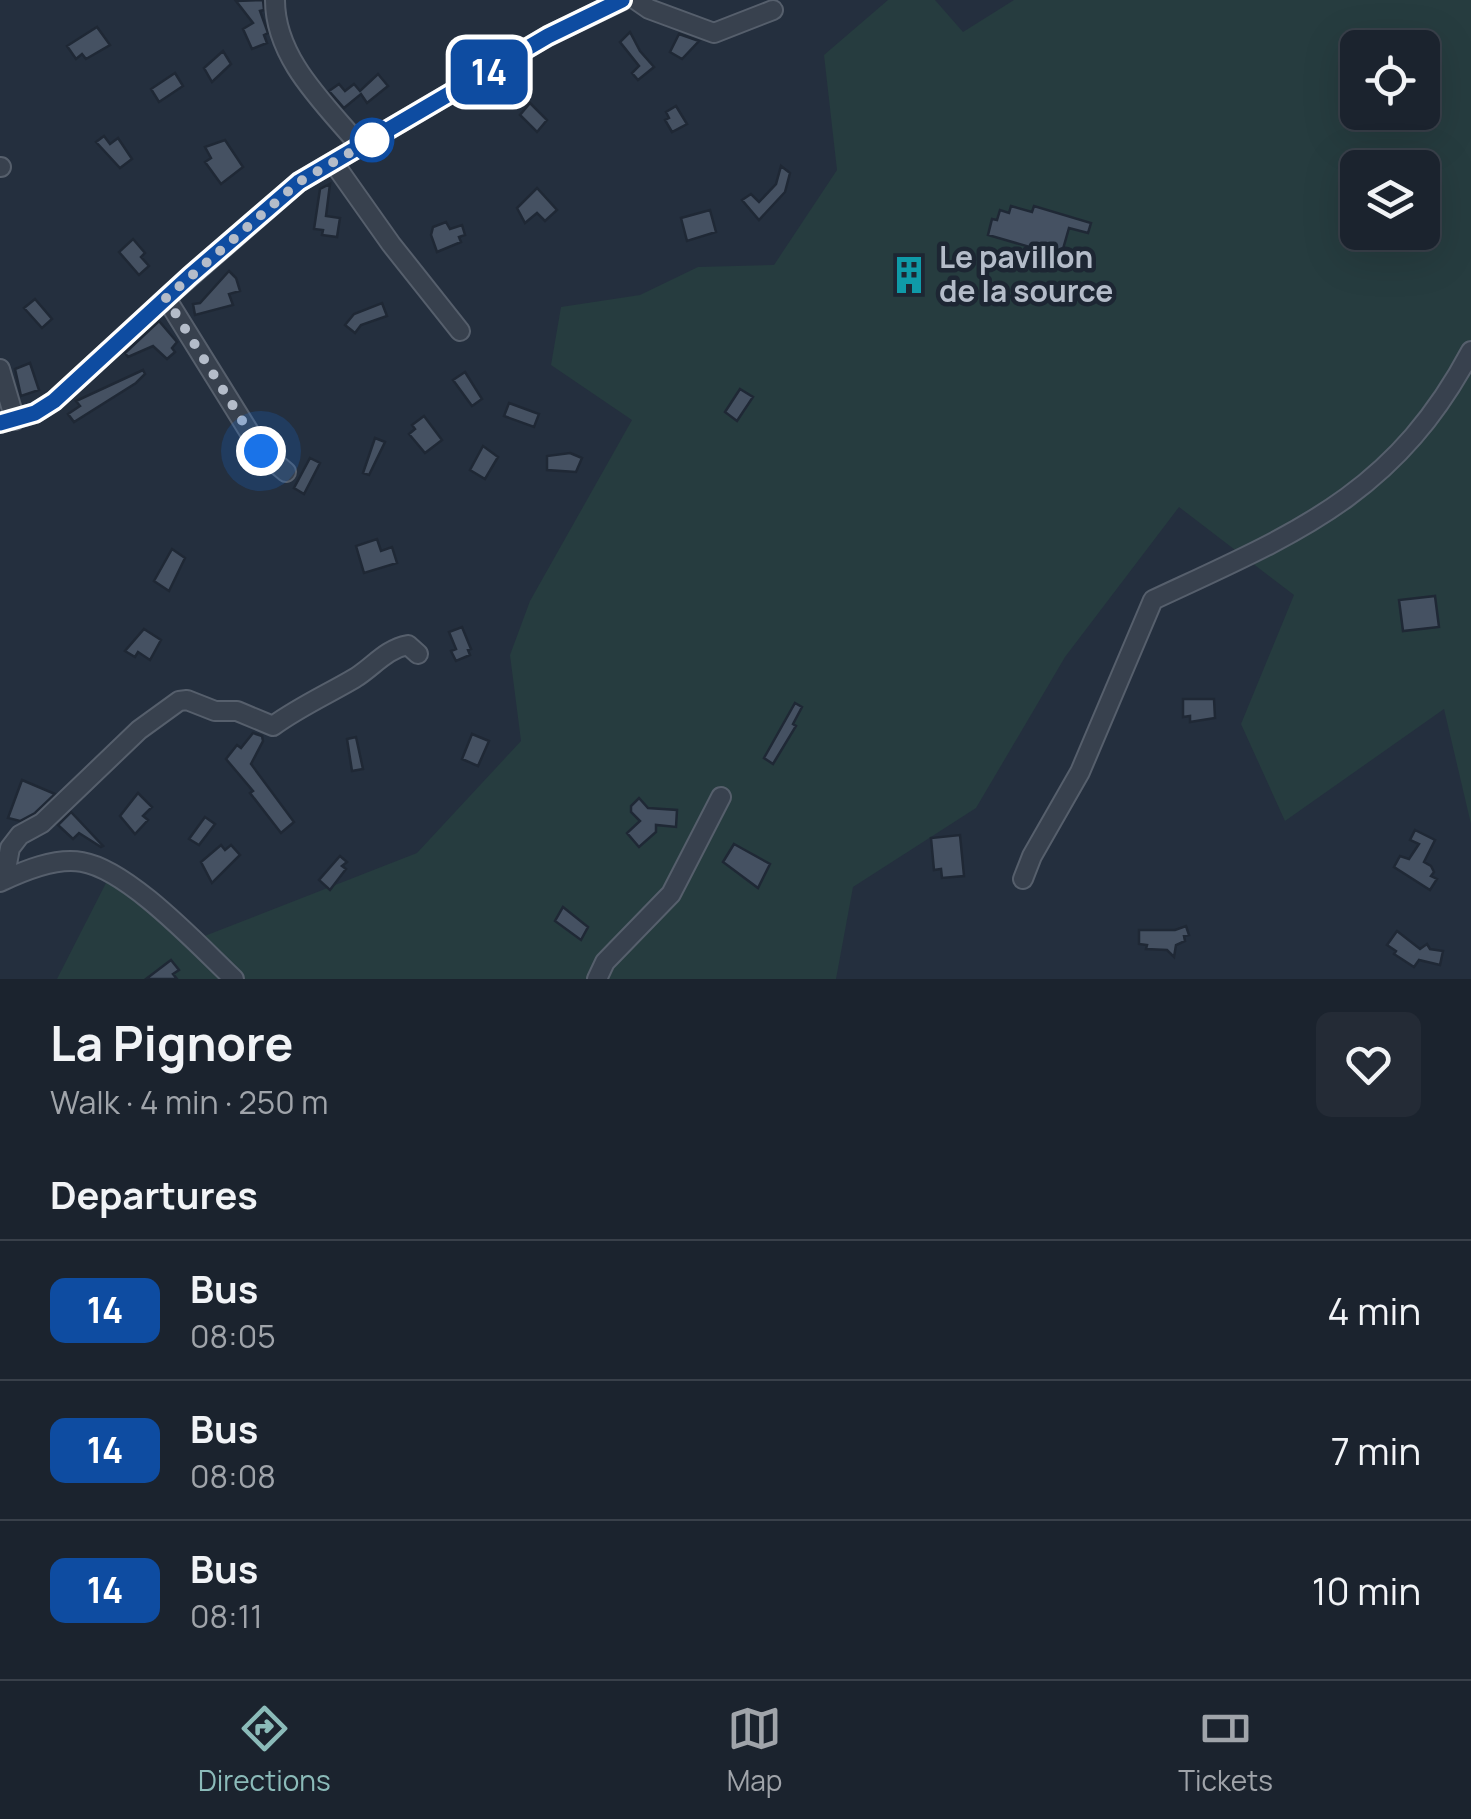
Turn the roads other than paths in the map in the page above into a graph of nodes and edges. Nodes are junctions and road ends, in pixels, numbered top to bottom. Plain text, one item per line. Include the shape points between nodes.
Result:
1 (276, 0) edge
2 (622, 0) edge
3 (636, 0) edge
4 (772, 10) dead end
5 (360, 146) junction
6 (333, 162) junction
7 (166, 298) junction
8 (460, 331) dead end
9 (1471, 351) edge
10 (0, 369) edge
11 (7, 422) edge
12 (286, 472) dead end
13 (418, 654) dead end
14 (721, 797) dead end
15 (1023, 879) dead end
16 (2, 881) edge
17 (234, 979) edge
18 (598, 979) edge

1 - 5 street via 293,65
2 - 5 street
3 - 4 street via 714,34
5 - 6 street
6 - 7 street via 263,211
6 - 8 street
7 - 11 street via 54,401
7 - 12 street via 261,451
9 - 15 street via 1409,445 1363,488 1301,528 1153,600 1080,772
10 - 11 street
13 - 16 street via 408,644 392,648 272,726 180,701 20,836
14 - 18 street via 671,894 605,962
16 - 17 street via 68,861 106,870

